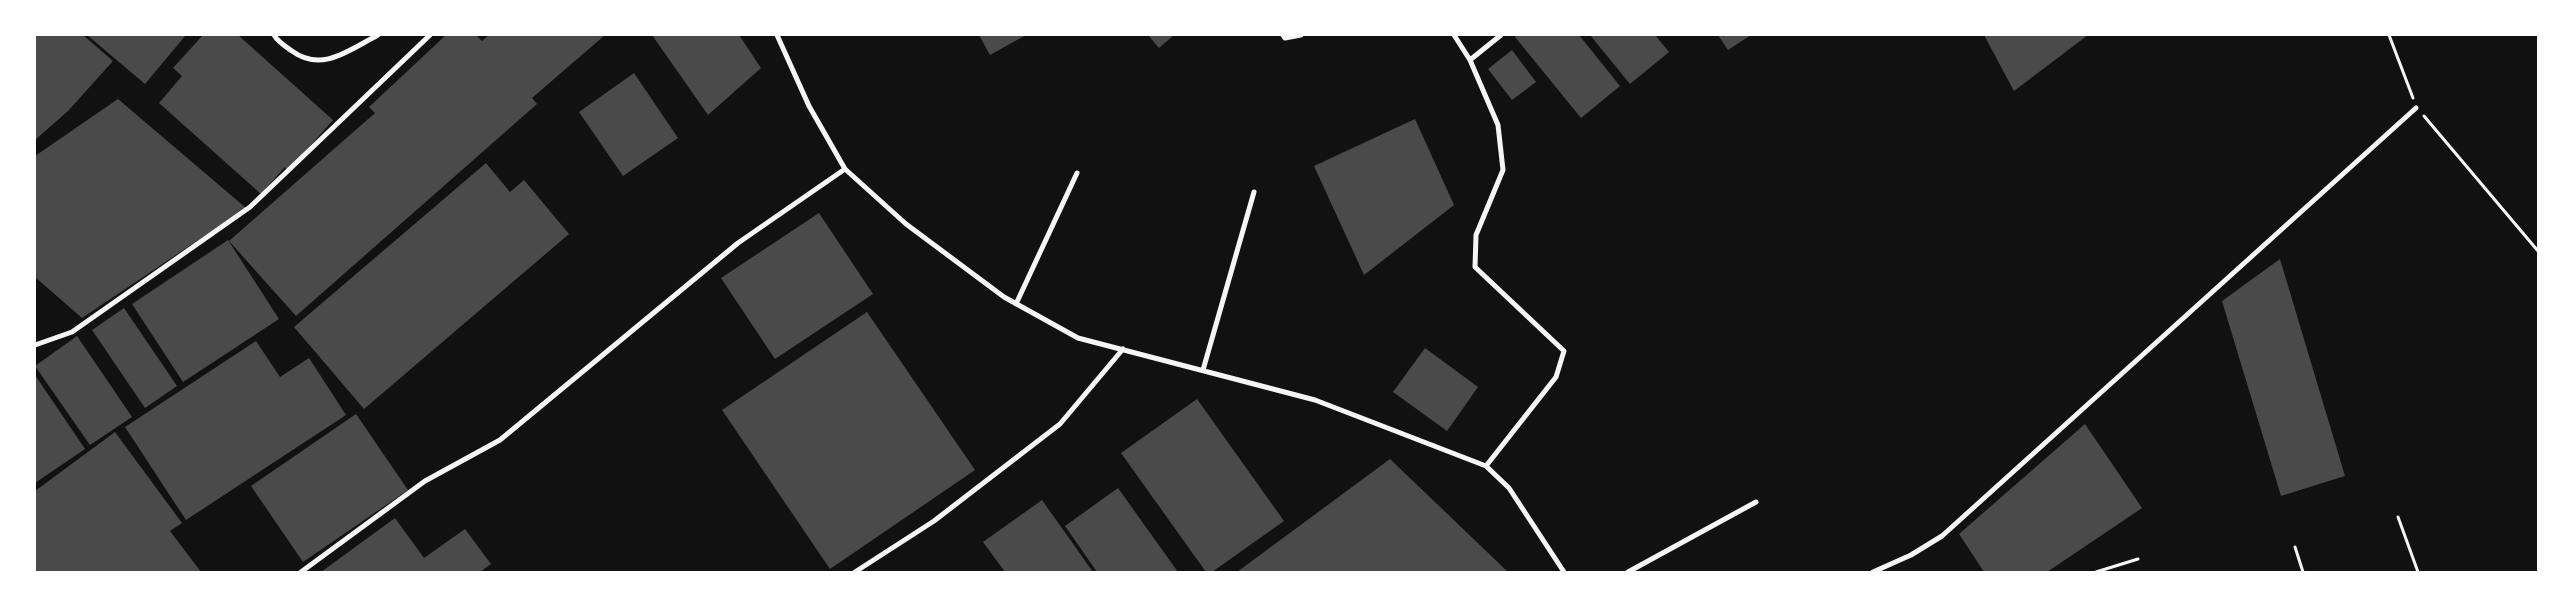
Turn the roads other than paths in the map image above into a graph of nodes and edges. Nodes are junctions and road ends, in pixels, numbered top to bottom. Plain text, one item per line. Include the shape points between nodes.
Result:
1 (274, 35) edge
2 (378, 35) edge
3 (430, 35) edge
4 (777, 35) edge
5 (1283, 35) edge
6 (1301, 35) edge
7 (1454, 35) edge
8 (1501, 35) edge
9 (1470, 60) junction
10 (2416, 108) road end
11 (845, 169) junction
12 (1077, 173) dead end
13 (1254, 192) dead end
14 (1016, 304) junction
15 (35, 346) edge
16 (1123, 349) junction
17 (1203, 370) junction
18 (1486, 466) junction
19 (1756, 502) dead end
20 (301, 572) edge
21 (855, 572) edge
22 (1564, 572) edge
23 (1628, 572) edge
24 (1873, 572) edge

1 - 2 street via 302,58 328,61
3 - 15 street via 250,207 72,332
4 - 11 street via 809,106
5 - 6 street via 1285,38
7 - 9 street
8 - 9 street
9 - 18 street via 1498,125 1503,170 1476,235 1475,267 1564,351 1556,377
10 - 24 street via 1942,536 1911,555
11 - 14 street via 906,224
11 - 20 street via 738,243 500,440 425,481
12 - 14 street
13 - 17 street
14 - 16 street via 1078,338
16 - 17 street
16 - 21 street via 1060,424 934,521
17 - 18 street via 1315,400
18 - 22 street via 1508,488
19 - 23 street

